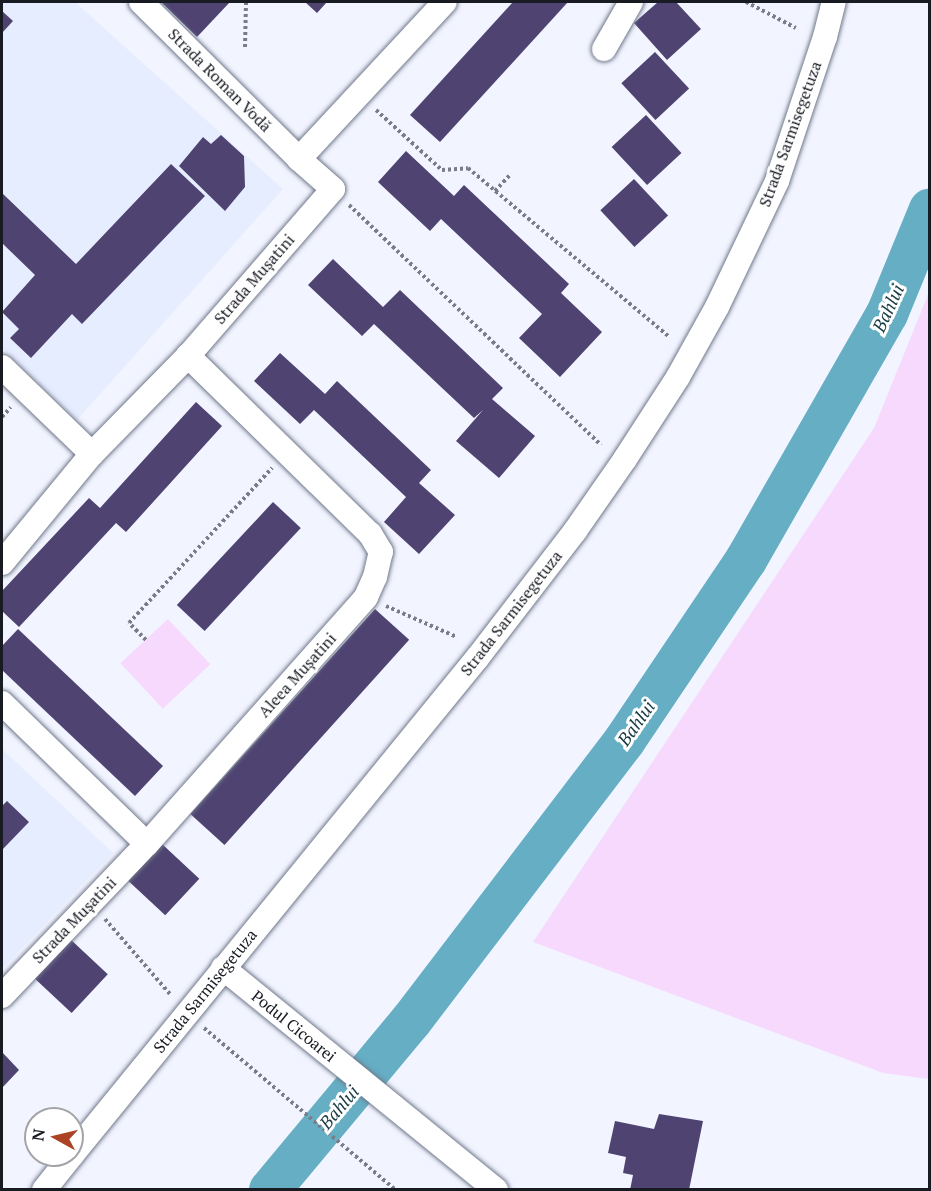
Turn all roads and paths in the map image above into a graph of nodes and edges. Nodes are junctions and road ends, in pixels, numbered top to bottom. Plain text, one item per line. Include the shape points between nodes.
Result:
1 (141, 2) edge
2 (246, 2) edge
3 (445, 2) edge
4 (631, 2) edge
5 (746, 2) edge
6 (834, 2) edge
7 (796, 28) dead end
8 (244, 46) dead end
9 (604, 49) dead end
10 (358, 93) junction
11 (299, 159) junction
12 (508, 176) dead end
13 (333, 189) junction
14 (495, 191) junction
15 (668, 336) dead end
16 (188, 356) junction
17 (2, 367) edge
18 (601, 445) dead end
19 (286, 452) junction
20 (92, 454) junction
21 (2, 563) edge
22 (366, 597) junction
23 (456, 637) dead end
24 (146, 640) dead end
25 (2, 703) edge
26 (147, 844) junction
27 (91, 903) junction
28 (223, 968) junction
29 (170, 994) dead end
30 (2, 996) edge
31 (186, 1013) junction
32 (84, 1140) edge
33 (62, 1167) edge
34 (44, 1190) edge
35 (396, 1190) edge
36 (496, 1190) edge

1 - 11 street, Strada Roman Vodă
2 - 8 path
3 - 10 street
4 - 9 street
5 - 7 path
6 - 28 street, Strada Sarmisegetuza via 777,181 717,307 678,377 568,540 471,666
10 - 11 street
10 - 14 path via 442,170 468,168
11 - 13 street
12 - 14 path
13 - 16 street, Strada Mușatini
13 - 18 path
14 - 15 path
16 - 19 street, Aleea Mușatini
16 - 20 street, Strada Mușatini
17 - 20 street
19 - 22 street, Aleea Mușatini via 370,534 381,552
19 - 24 path via 129,622
20 - 21 street, Strada Mușatini
22 - 23 path
22 - 26 street, Aleea Mușatini
25 - 26 street
26 - 27 street, Strada Mușatini
27 - 29 path
27 - 30 street, Strada Mușatini
28 - 31 street, Strada Sarmisegetuza
28 - 36 street, Podul Cicoarei
31 - 32 street, Strada Sarmisegetuza
31 - 35 path
33 - 34 street, Strada Sarmisegetuza

